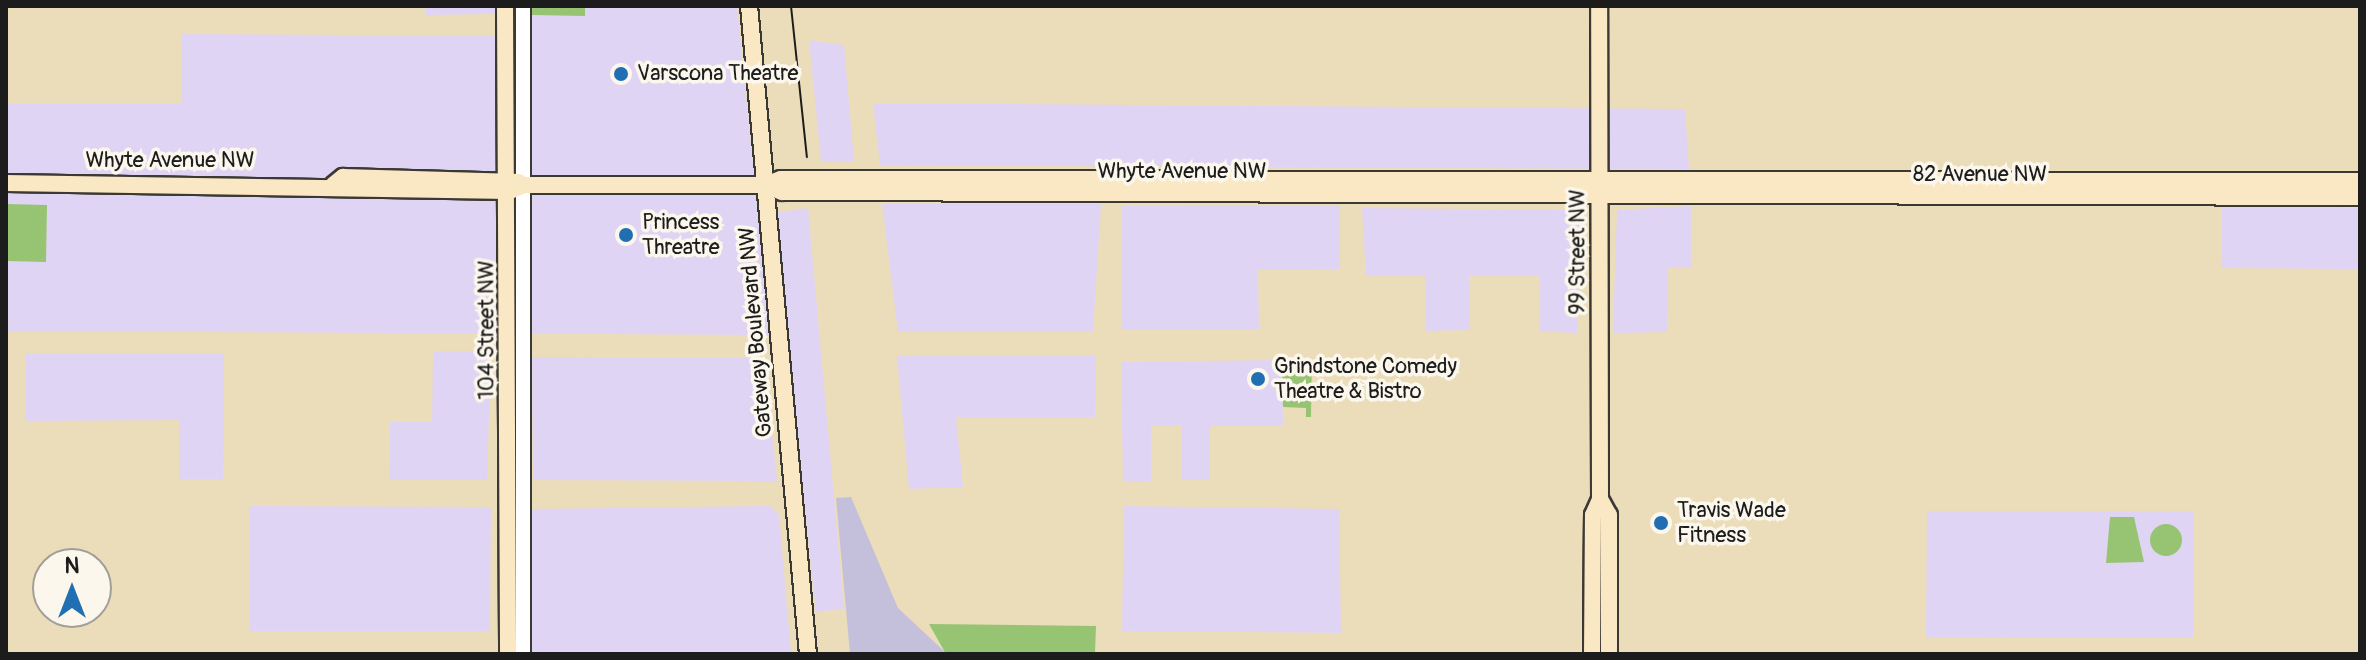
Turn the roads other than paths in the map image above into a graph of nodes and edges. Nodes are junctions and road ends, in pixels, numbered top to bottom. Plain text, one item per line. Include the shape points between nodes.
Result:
1 (505, 6) edge
2 (523, 6) edge
3 (749, 6) edge
4 (1599, 6) edge
5 (2360, 181) edge
6 (6, 183) edge
7 (515, 184) junction
8 (765, 185) junction
9 (1600, 188) junction
10 (2360, 197) edge
11 (1600, 499) junction
12 (508, 654) edge
13 (523, 654) edge
14 (808, 654) edge
15 (1592, 654) edge
16 (1609, 654) edge

1 - 7 main road, 104 Street NW
2 - 7 street, 104 Street NW
3 - 8 main road, Gateway Boulevard NW
4 - 9 main road, 99 Street NW
5 - 9 main road, 82 Avenue NW
6 - 7 main road, Whyte Avenue NW via 333,185 343,177
7 - 8 main road, Whyte Avenue NW
7 - 12 main road, 104 Street NW
7 - 13 street, 104 Street NW
8 - 9 main road, Whyte Avenue NW via 782,192
8 - 14 main road, Gateway Boulevard NW
9 - 10 main road, 82 Avenue NW
9 - 11 main road, 99 Street NW
11 - 15 main road, 99 Street NW via 1593,515
11 - 16 main road, 99 Street NW via 1609,515

